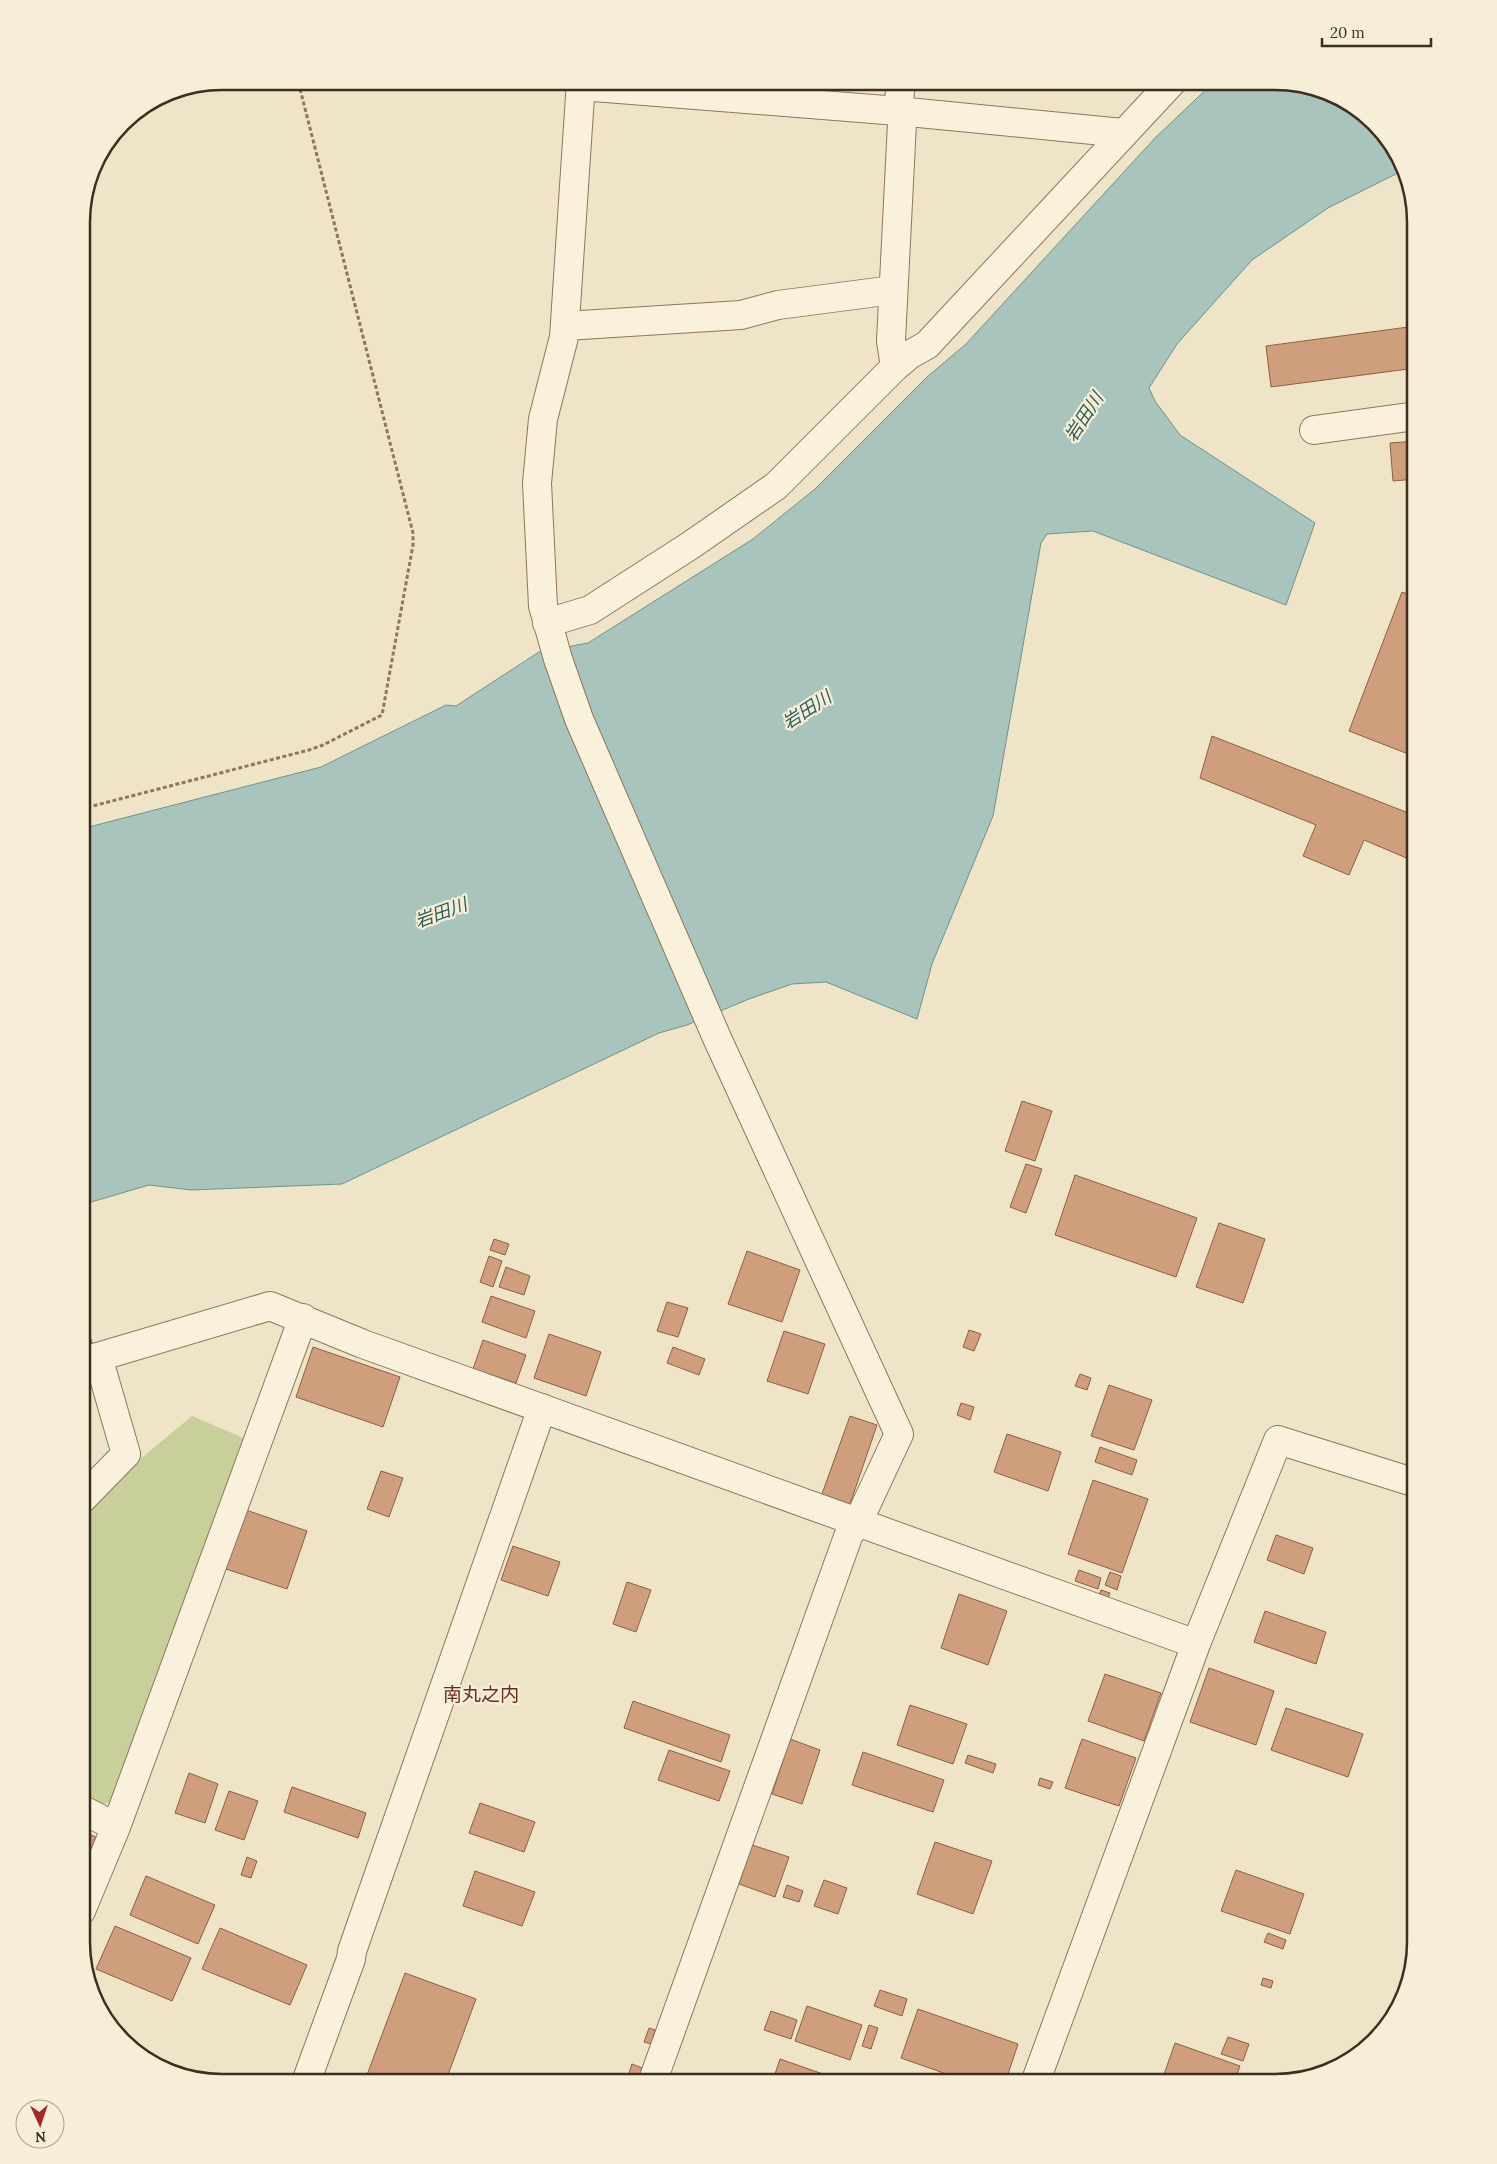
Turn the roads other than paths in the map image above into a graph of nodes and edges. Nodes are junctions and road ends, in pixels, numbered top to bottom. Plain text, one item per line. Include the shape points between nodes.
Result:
1 (581, 90) edge
2 (651, 90) edge
3 (900, 90) edge
4 (1164, 90) edge
5 (898, 111) junction
6 (1123, 133) junction
7 (893, 290) junction
8 (564, 326) junction
9 (895, 367) junction
10 (1407, 417) edge
11 (1314, 430) dead end
12 (548, 629) junction
13 (303, 1318) junction
14 (90, 1359) edge
15 (542, 1408) junction
16 (1407, 1480) edge
17 (90, 1491) edge
18 (858, 1522) junction
19 (1196, 1644) junction
20 (90, 1814) edge
21 (116, 1827) junction
22 (90, 1889) edge
23 (309, 2074) edge
24 (655, 2074) edge
25 (1038, 2074) edge

1 - 8 street
2 - 5 street
3 - 5 street
4 - 6 street
5 - 6 street
5 - 7 street via 902,122
6 - 9 street via 927,345
7 - 8 street via 778,305 741,315
7 - 9 street via 890,341
8 - 12 street via 561,352 543,419 537,483 541,589
9 - 12 street via 776,486 590,610
10 - 11 street
12 - 18 street via 576,712 717,1038 899,1434
13 - 14 street via 270,1306
13 - 15 street via 363,1344
13 - 21 street
14 - 17 street via 126,1454
15 - 18 street
15 - 23 street via 352,1951 352,1959
16 - 19 street via 1278,1440
18 - 19 street
18 - 24 street via 849,1534
19 - 25 street
20 - 21 street
21 - 22 street

